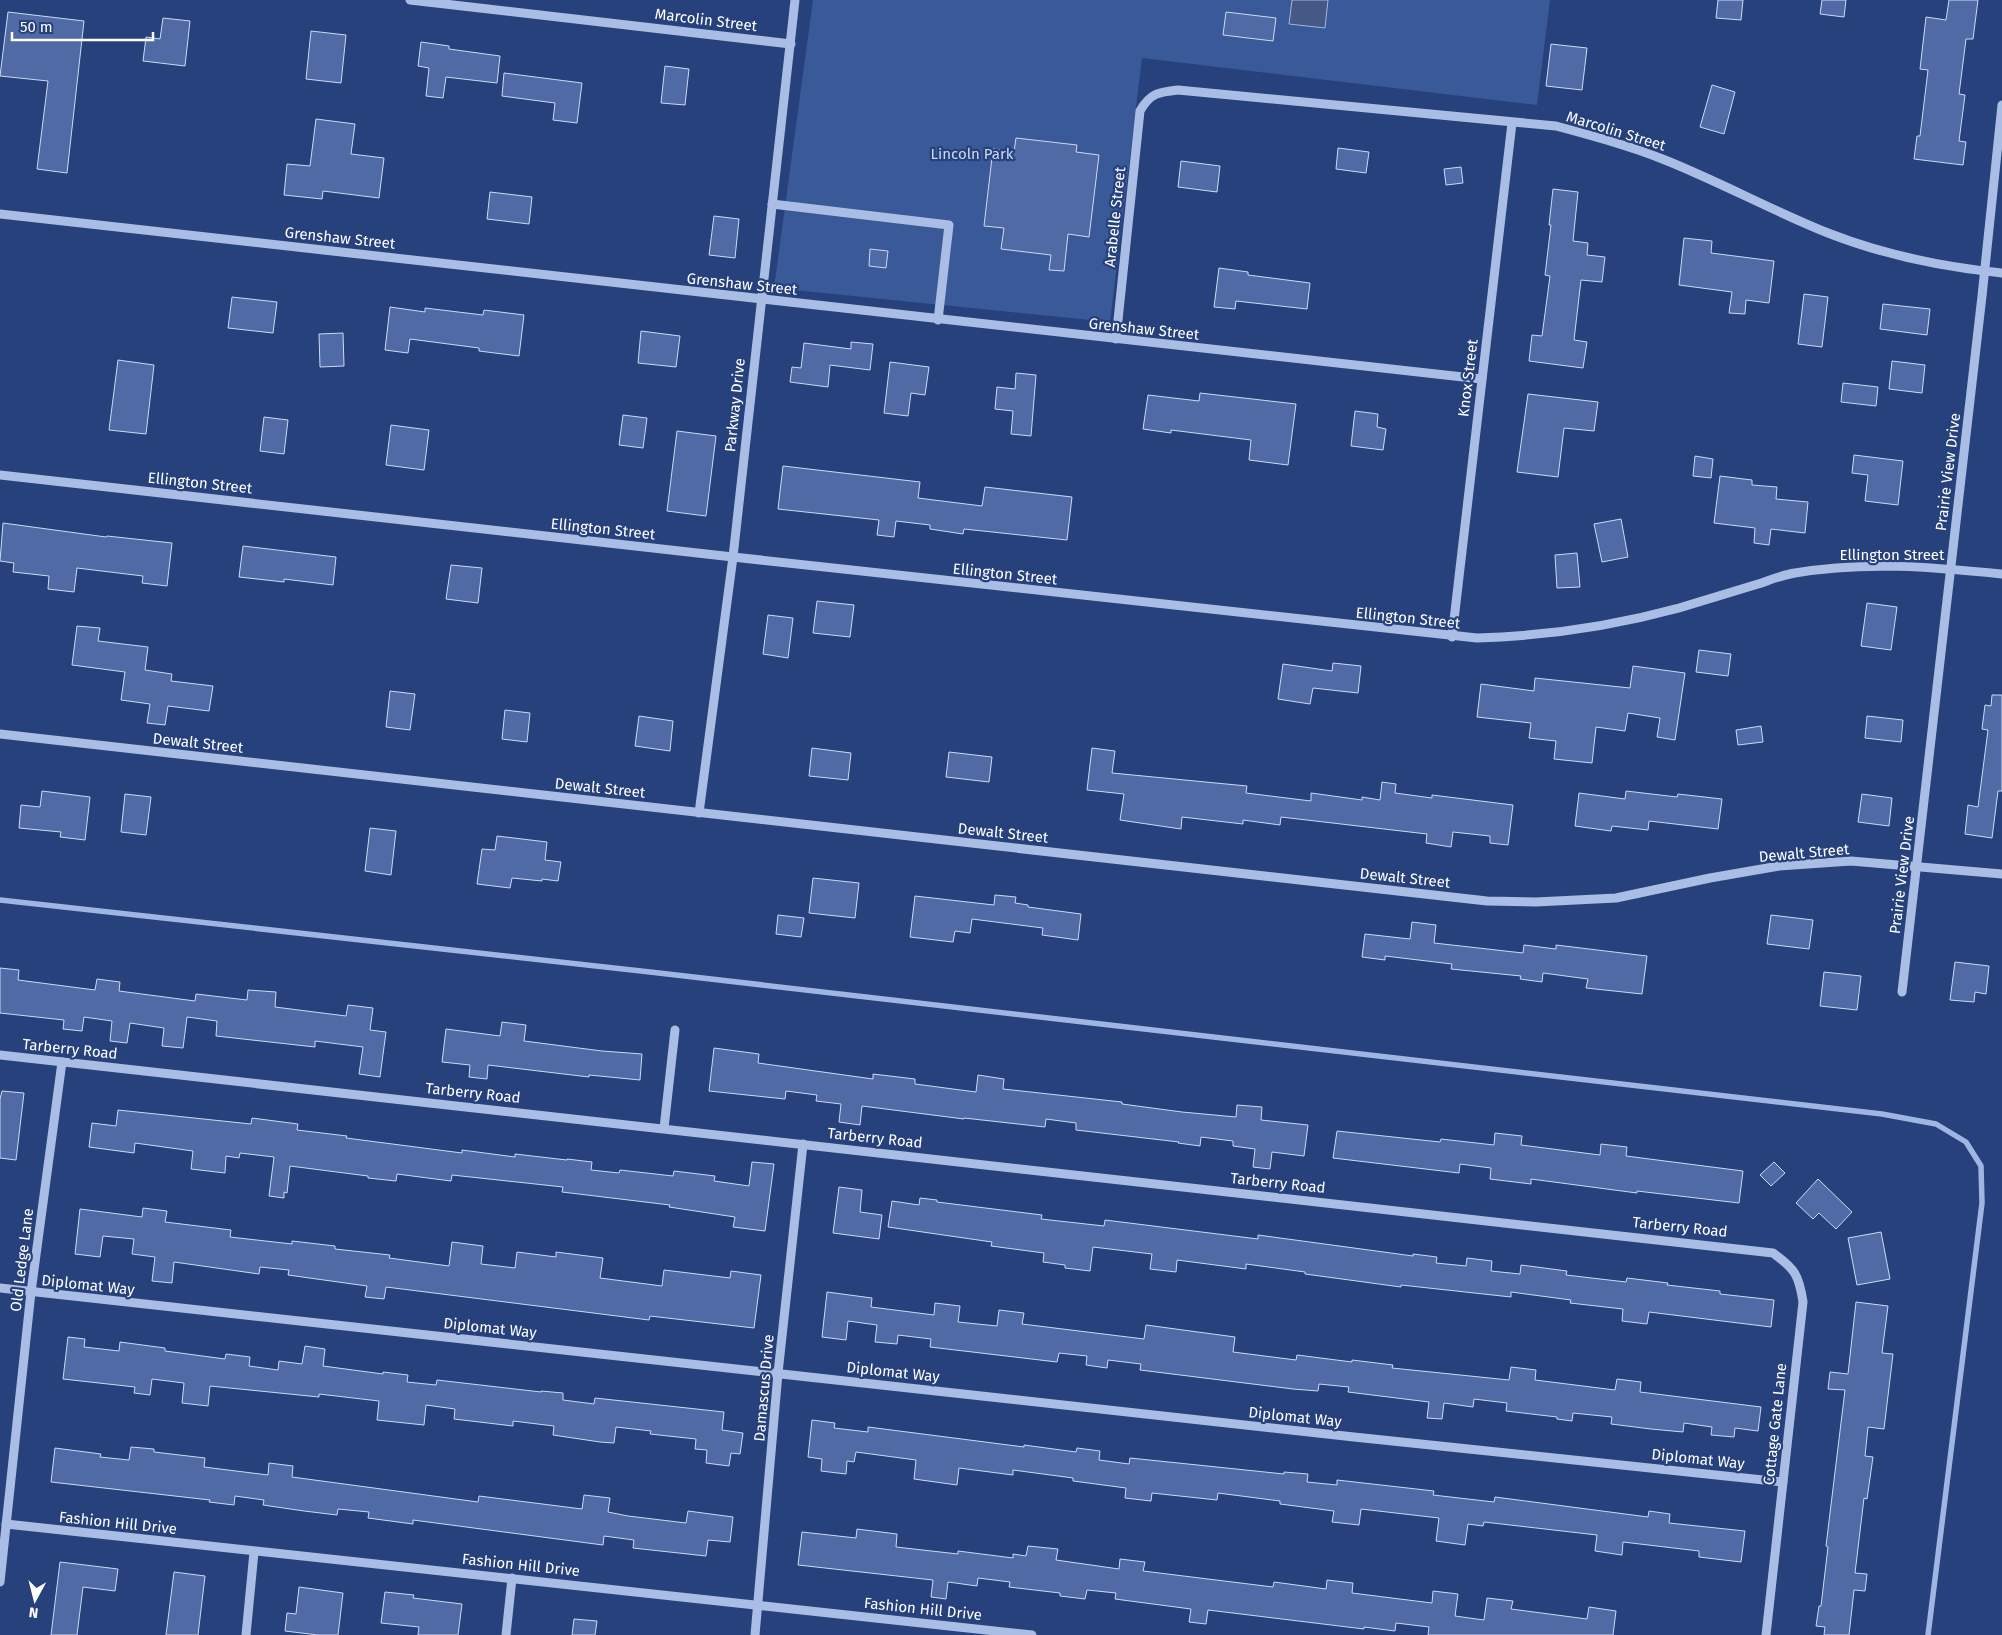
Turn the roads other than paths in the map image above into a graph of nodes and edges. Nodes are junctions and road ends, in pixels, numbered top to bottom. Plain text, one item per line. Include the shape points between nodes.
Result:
1 (410, 0) edge
2 (795, 0) edge
3 (791, 44) junction
4 (1146, 100) joint
5 (2002, 105) edge
6 (1512, 123) junction
7 (772, 204) junction
8 (0, 214) edge
9 (1984, 271) junction
10 (2002, 273) edge
11 (761, 300) junction
12 (938, 320) junction
13 (1116, 339) junction
14 (1481, 379) junction
15 (0, 474) edge
16 (732, 557) junction
17 (1951, 568) junction
18 (2002, 574) edge
19 (1452, 637) junction
20 (0, 734) edge
21 (699, 813) junction
22 (1917, 866) junction
23 (2002, 874) edge
24 (1902, 992) dead end
25 (675, 1030) dead end
26 (0, 1055) edge
27 (62, 1062) junction
28 (664, 1128) junction
29 (803, 1144) junction
30 (1747, 1249) joint
31 (0, 1288) edge
32 (31, 1292) junction
33 (778, 1373) junction
34 (1783, 1482) junction
35 (6, 1524) junction
36 (254, 1552) junction
37 (512, 1578) junction
38 (0, 1582) edge
39 (758, 1605) junction
40 (999, 1633) edge
41 (246, 1635) edge
42 (506, 1635) edge
43 (754, 1635) edge
44 (1032, 1635) edge
45 (1766, 1635) edge

1 - 3 street, Marcolin Street
2 - 3 street, Parkway Drive
3 - 7 street, Parkway Drive
4 - 6 street, Marcolin Street via 1162,92 1178,90
4 - 13 street, Arabelle Street via 1138,123
5 - 9 street, Prairie View Drive
6 - 9 street, Marcolin Street via 1556,126 1602,138 1663,159 1829,233 1902,256
6 - 14 street, Knox Street
7 - 11 street, Parkway Drive
7 - 12 street via 949,225
8 - 11 street, Grenshaw Street
9 - 10 street, Marcolin Street
9 - 17 street, Prairie View Drive
11 - 12 street, Grenshaw Street
11 - 16 street, Parkway Drive
12 - 13 street, Grenshaw Street
13 - 14 street, Grenshaw Street
14 - 19 street, Knox Street
15 - 16 street, Ellington Street
16 - 19 street, Ellington Street
16 - 21 street, Parkway Drive
17 - 18 street, Ellington Street
17 - 19 street, Ellington Street via 1859,565 1793,573 1677,608 1616,622 1519,637
17 - 22 street, Prairie View Drive
20 - 21 street, Dewalt Street
21 - 22 street, Dewalt Street via 1487,901 1616,898 1779,866 1851,862
22 - 23 street, Dewalt Street
22 - 24 street, Prairie View Drive
25 - 28 street
26 - 27 street, Tarberry Road
27 - 28 street, Tarberry Road
27 - 32 street, Old Ledge Lane
28 - 29 street, Tarberry Road
29 - 30 street, Tarberry Road
29 - 33 street, Damascus Drive
30 - 34 street, Cottage Gate Lane via 1773,1253 1788,1264 1800,1281 1803,1302
31 - 32 street, Diplomat Way
32 - 33 street, Diplomat Way
32 - 35 street, Old Ledge Lane
33 - 34 street, Diplomat Way
33 - 39 street, Damascus Drive
34 - 45 street, Cottage Gate Lane
35 - 36 street, Fashion Hill Drive
35 - 38 street, Old Ledge Lane
36 - 37 street, Fashion Hill Drive
36 - 41 street
37 - 39 street, Fashion Hill Drive
37 - 42 street
39 - 40 street, Fashion Hill Drive
39 - 43 street, Damascus Drive
40 - 44 street, Fashion Hill Drive

